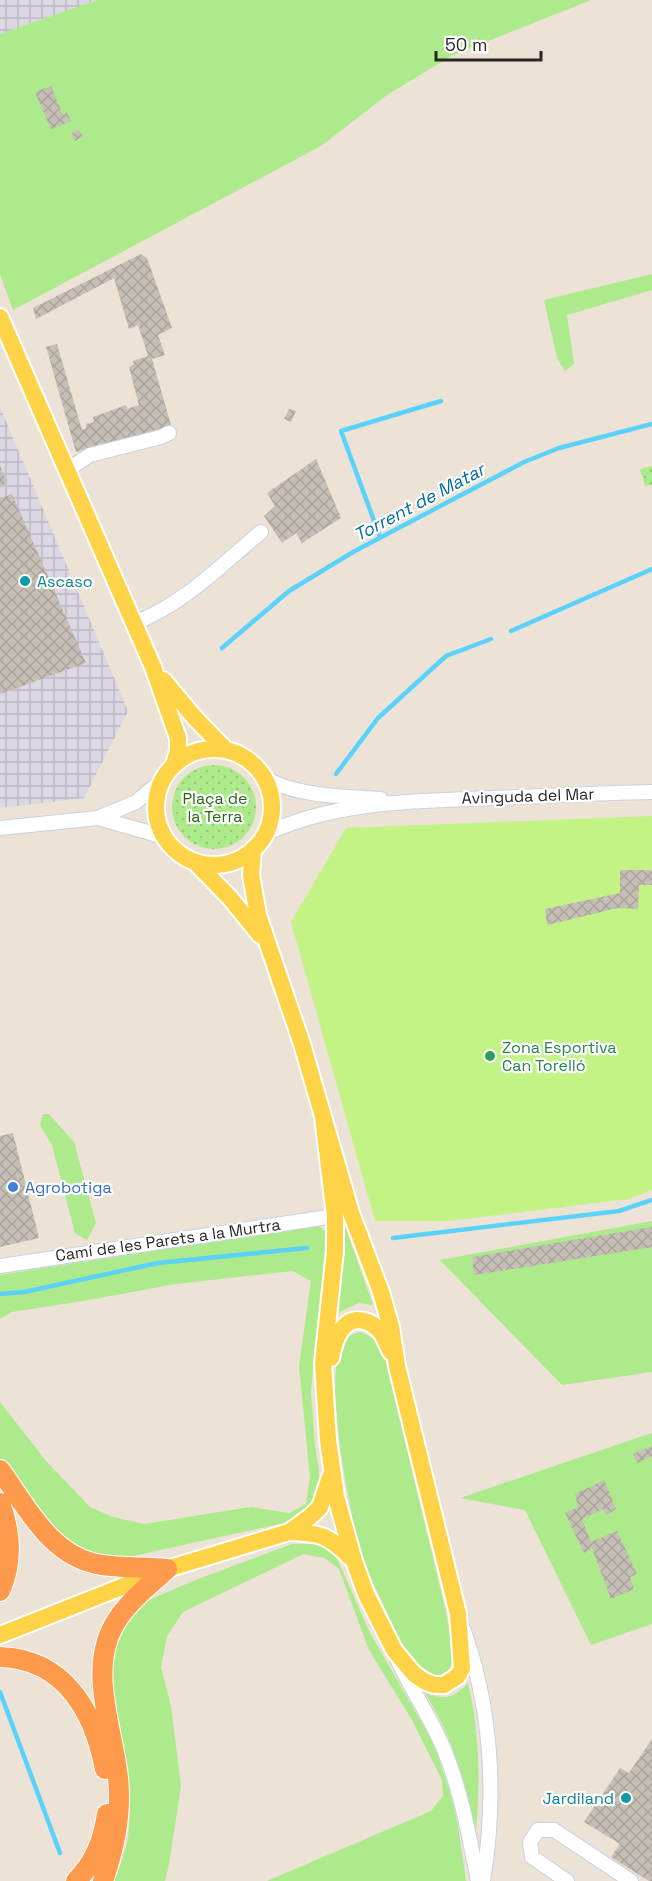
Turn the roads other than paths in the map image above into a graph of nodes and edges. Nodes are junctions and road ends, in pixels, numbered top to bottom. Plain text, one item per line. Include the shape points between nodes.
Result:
1 (0, 317) edge
2 (169, 433) dead end
3 (67, 470) junction
4 (261, 532) dead end
5 (134, 623) junction
6 (153, 667) junction
7 (226, 750) junction
8 (174, 764) junction
9 (263, 777) junction
10 (161, 781) junction
11 (652, 792) edge
12 (404, 801) junction
13 (98, 818) junction
14 (0, 828) edge
15 (265, 834) junction
16 (165, 839) junction
17 (254, 849) junction
18 (195, 862) junction
19 (267, 944) junction
20 (323, 1118) junction
21 (335, 1216) junction
22 (0, 1266) edge
23 (397, 1366) junction
24 (325, 1385) junction
25 (0, 1470) edge
26 (331, 1470) junction
27 (0, 1503) edge
28 (289, 1532) junction
29 (354, 1561) junction
30 (167, 1569) junction
31 (0, 1591) edge
32 (458, 1614) junction
33 (0, 1635) edge
34 (394, 1650) junction
35 (0, 1657) edge
36 (76, 1881) edge
37 (103, 1881) edge
38 (478, 1881) edge
39 (483, 1881) edge
40 (567, 1881) edge
41 (631, 1881) edge

1 - 3 main road
2 - 3 street via 90,456
3 - 5 main road
4 - 5 street via 172,605
5 - 6 main road
6 - 7 main road
6 - 8 main road via 178,738
7 - 8 main road via 198,751
7 - 9 main road via 249,761
8 - 10 main road
9 - 12 street, Avinguda del Mar via 293,789
9 - 15 main road via 272,805
10 - 13 street via 136,802
10 - 16 main road via 156,811
11 - 12 street, Avinguda del Mar
12 - 15 street, Avinguda del Mar via 329,812
13 - 14 street
13 - 16 street
15 - 17 main road
16 - 18 main road via 178,853
17 - 18 main road via 223,864
17 - 19 main road via 251,875
18 - 19 main road
19 - 20 main road
20 - 21 main road
20 - 23 main road via 351,1213 392,1327
21 - 22 street, Camí de les Parets a la Murtra
21 - 24 main road via 323,1363
23 - 24 main road via 382,1333 374,1325 352,1321 338,1334
23 - 32 main road
24 - 26 main road
25 - 30 highway via 38,1526 65,1552 102,1565
26 - 28 main road via 320,1507
26 - 29 main road
27 - 31 highway via 8,1531 9,1555
28 - 29 main road via 327,1537
28 - 30 main road
29 - 34 main road
30 - 33 main road
30 - 37 highway via 120,1616 104,1653 104,1691 119,1808 112,1856
32 - 34 main road via 462,1668 451,1682 434,1685 424,1681
32 - 39 street via 479,1682 488,1739 490,1790
34 - 38 street via 438,1736 453,1775
35 - 36 highway via 24,1660 56,1676 83,1704 94,1728 102,1752 108,1809 96,1856
40 - 41 street via 532,1857 530,1842 538,1830 554,1830

